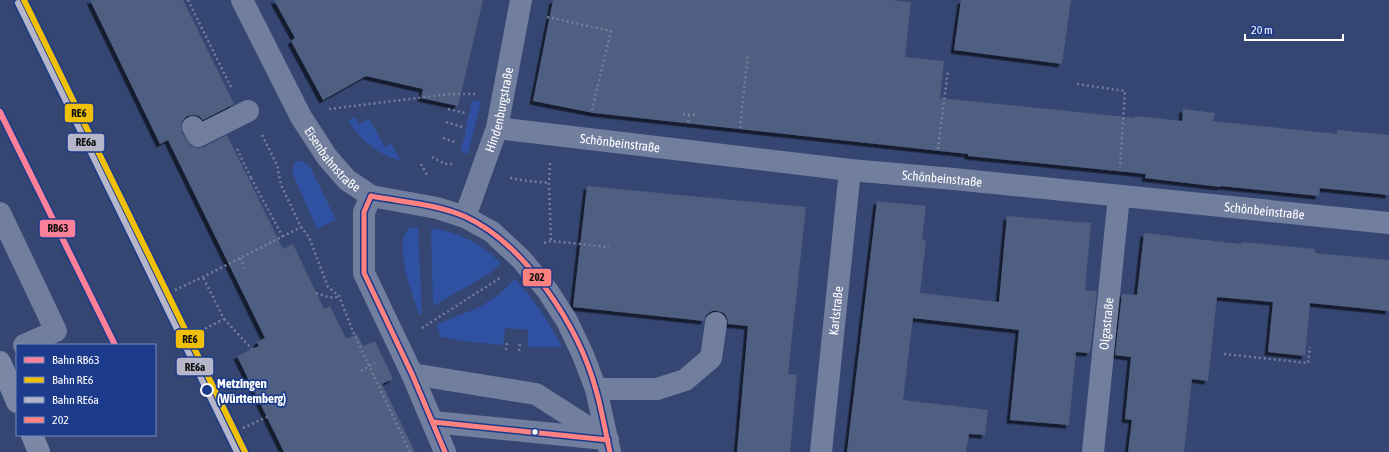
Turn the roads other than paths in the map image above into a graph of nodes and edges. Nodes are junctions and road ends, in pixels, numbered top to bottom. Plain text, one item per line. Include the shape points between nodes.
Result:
1 (242, 0) edge
2 (521, 0) edge
3 (248, 111) road end
4 (193, 127) dead end
5 (497, 128) junction
6 (850, 170) junction
7 (371, 196) junction
8 (1118, 196) junction
9 (0, 213) edge
10 (465, 217) junction
11 (1389, 223) edge
12 (716, 323) dead end
13 (26, 344) edge
14 (16, 348) edge
15 (0, 356) edge
16 (0, 362) edge
17 (412, 374) junction
18 (596, 389) junction
19 (16, 400) edge
20 (433, 422) junction
21 (32, 436) edge
22 (609, 446) edge
23 (39, 452) edge
24 (445, 452) edge
25 (821, 452) edge
26 (1093, 452) edge

1 - 7 street, Eisenbahnstraße via 301,117 327,157 346,180
2 - 5 street, Hindenburgstraße
3 - 4 street via 198,136
5 - 6 street, Schönbeinstraße
5 - 10 street, Hindenburgstraße
6 - 8 street, Schönbeinstraße
6 - 25 street, Karlstraße
7 - 10 street, Eisenbahnstraße via 437,208
7 - 17 street via 364,212 364,273
8 - 11 street, Schönbeinstraße
8 - 26 street, Olgastraße
9 - 13 street via 56,331
10 - 18 street, Eisenbahnstraße via 492,232 521,259 547,290 567,321
12 - 18 street via 711,358 685,380 657,389
14 - 15 street
16 - 19 main road
17 - 20 street
17 - 22 street via 536,394
18 - 22 street, Eisenbahnstraße
20 - 22 street
20 - 24 street
21 - 23 main road

